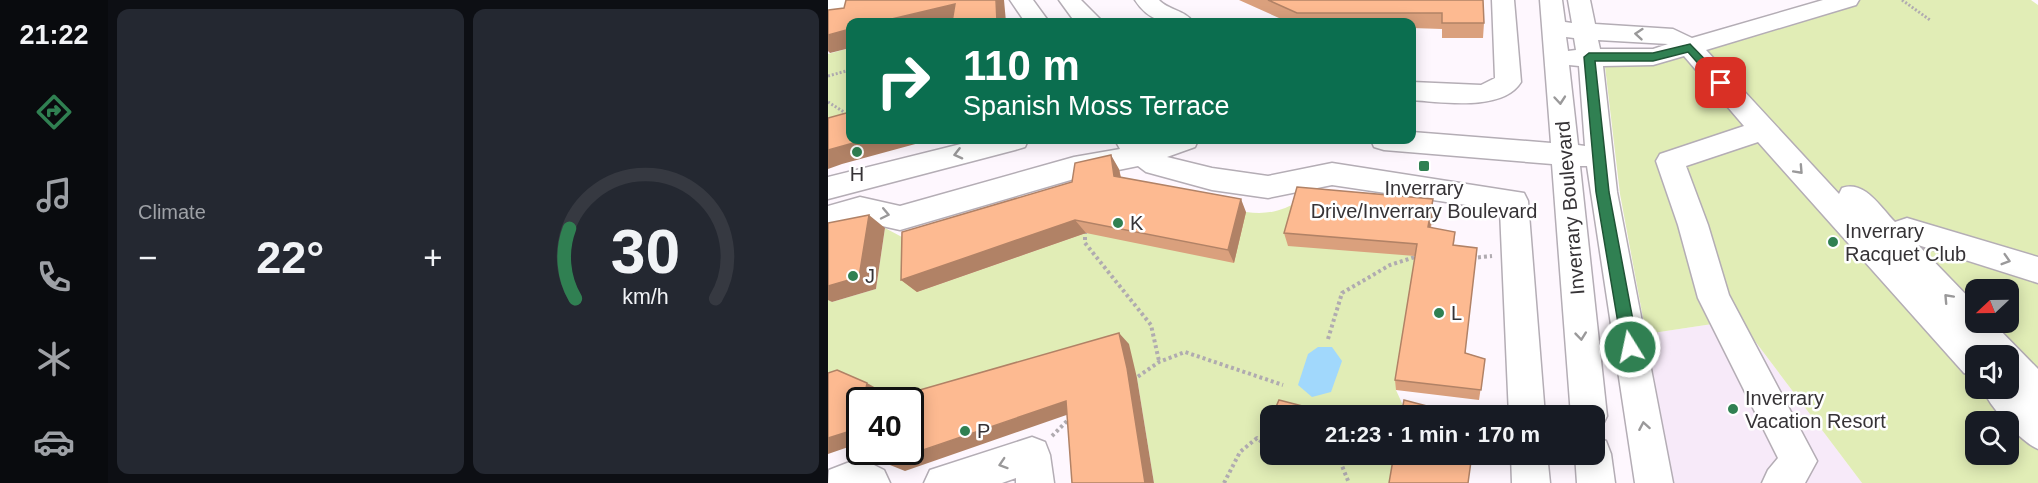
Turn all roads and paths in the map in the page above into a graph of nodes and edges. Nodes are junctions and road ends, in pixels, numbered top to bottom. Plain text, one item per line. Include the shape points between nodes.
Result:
1 (848, 0) edge
2 (1021, 0) edge
3 (1070, 0) edge
4 (1146, 0) edge
5 (1503, 0) edge
6 (1551, 0) edge
7 (1579, 0) edge
8 (1848, 0) edge
9 (1902, 0) edge
10 (828, 12) edge
11 (1033, 18) edge
12 (1085, 18) edge
13 (1172, 18) edge
14 (1930, 20) dead end
15 (1554, 30) junction
16 (1584, 30) junction
17 (1697, 45) junction
18 (1589, 57) junction
19 (1557, 59) junction
20 (846, 71) edge
21 (828, 76) edge
22 (1416, 91) edge
23 (828, 102) edge
24 (845, 125) edge
25 (1773, 132) junction
26 (1416, 143) edge
27 (999, 144) edge
28 (1156, 144) edge
29 (1135, 147) edge
30 (1565, 156) junction
31 (1600, 157) junction
32 (828, 188) edge
33 (1440, 190) junction
34 (828, 218) edge
35 (1084, 224) edge
36 (1093, 224) edge
37 (1086, 233) junction
38 (1426, 238) edge
39 (1422, 248) edge
40 (1894, 252) junction
41 (1517, 253) junction
42 (1418, 257) junction
43 (1429, 257) edge
44 (1462, 259) edge
45 (2038, 270) edge
46 (1328, 339) dead end
47 (1991, 345) edge
48 (1965, 347) edge
49 (1159, 362) junction
50 (1127, 383) edge
51 (2019, 383) edge
52 (1283, 385) dead end
53 (2014, 399) edge
54 (1526, 405) edge
55 (1588, 405) edge
56 (1078, 411) edge
57 (2035, 414) edge
58 (1260, 441) edge
59 (1342, 465) edge
60 (1530, 465) edge
61 (1594, 465) edge
62 (1033, 469) edge
63 (842, 483) edge
64 (871, 483) edge
65 (944, 483) edge
66 (1224, 483) edge
67 (1349, 483) edge
68 (1531, 483) edge
69 (1596, 483) edge
70 (1654, 483) edge
71 (1780, 483) edge

1 - 10 street
2 - 11 street
3 - 12 street
4 - 13 street via 1156,11
5 - 22 street via 1508,82 1484,94
6 - 15 street, Inverrary Boulevard
7 - 16 street, Inverrary Boulevard
8 - 17 street
9 - 14 path
15 - 16 street
15 - 19 street, Inverrary Boulevard
17 -> 16 street via 1673,38
16 - 18 street, Inverrary Boulevard
17 - 18 street via 1653,57
17 - 25 street
18 - 19 street
18 - 31 street, Inverrary Boulevard
19 -> 30 street, Inverrary Boulevard
20 - 21 path
23 - 24 path via 844,112
25 - 40 street
25 - 71 street via 1670,161 1714,298 1799,461
26 - 30 street
27 -> 32 street
28 - 29 street
29 - 33 street via 1156,165 1268,188 1332,174
34 -> 29 street via 860,209 900,218
30 - 31 street
30 -> 55 street, Inverrary Boulevard
70 -> 31 street, Inverrary Boulevard
33 - 38 path
33 - 41 street via 1514,201
35 - 37 path
36 - 37 path
37 - 49 path via 1086,243 1151,325
39 - 42 path
40 -> 45 street via 1907,230
47 -> 40 street
40 - 48 street
41 - 44 path
41 - 54 street
42 - 43 path
42 - 46 path via 1390,265 1342,293
49 - 50 path
49 - 52 path via 1185,352
51 - 57 street
53 - 57 street
56 - 62 path
58 - 66 path via 1257,438 1240,452
59 - 67 path
60 - 68 street
61 - 69 street
62 -> 65 street
63 - 64 street via 860,477

